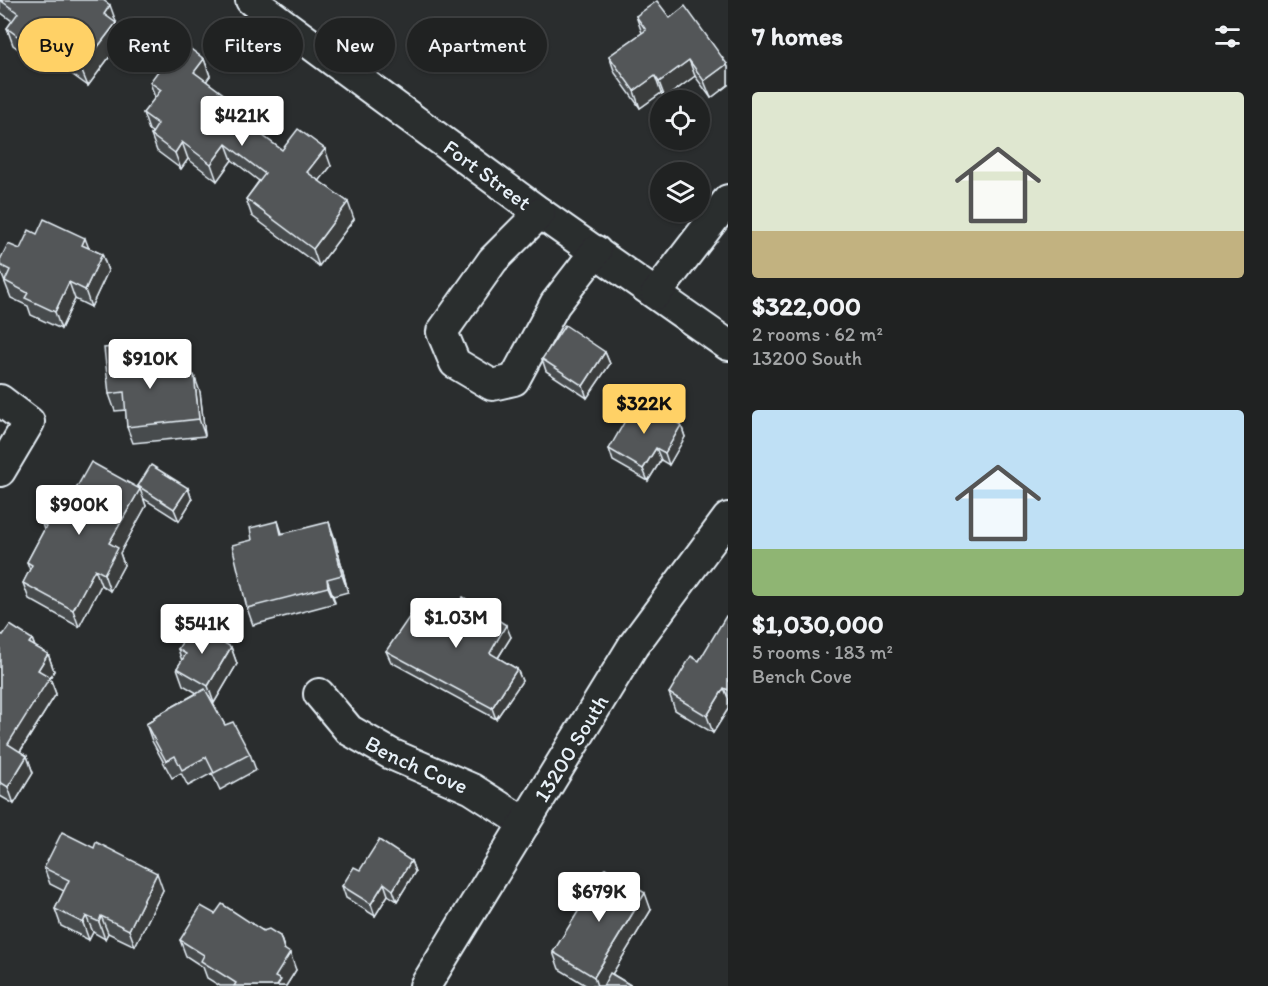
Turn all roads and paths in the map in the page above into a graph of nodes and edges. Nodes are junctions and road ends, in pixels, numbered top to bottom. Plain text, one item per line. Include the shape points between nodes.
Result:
1 (251, 0) edge
2 (728, 200) edge
3 (540, 213) junction
4 (596, 251) junction
5 (656, 294) junction
6 (728, 345) edge
7 (0, 400) edge
8 (0, 471) edge
9 (728, 518) edge
10 (319, 694) dead end
11 (525, 823) junction
12 (425, 986) edge

1 - 3 street, Fort Street
2 - 5 street
3 - 4 street, Fort Street
3 - 4 street via 493,260 442,332 455,363 492,385 514,380 555,304
4 - 5 street, Fort Street
5 - 6 street, Fort Street
7 - 8 street via 29,422
9 - 11 street, 13200 South via 633,646
10 - 11 street, Bench Cove via 349,730 391,754 472,789
11 - 12 street, 13200 South

